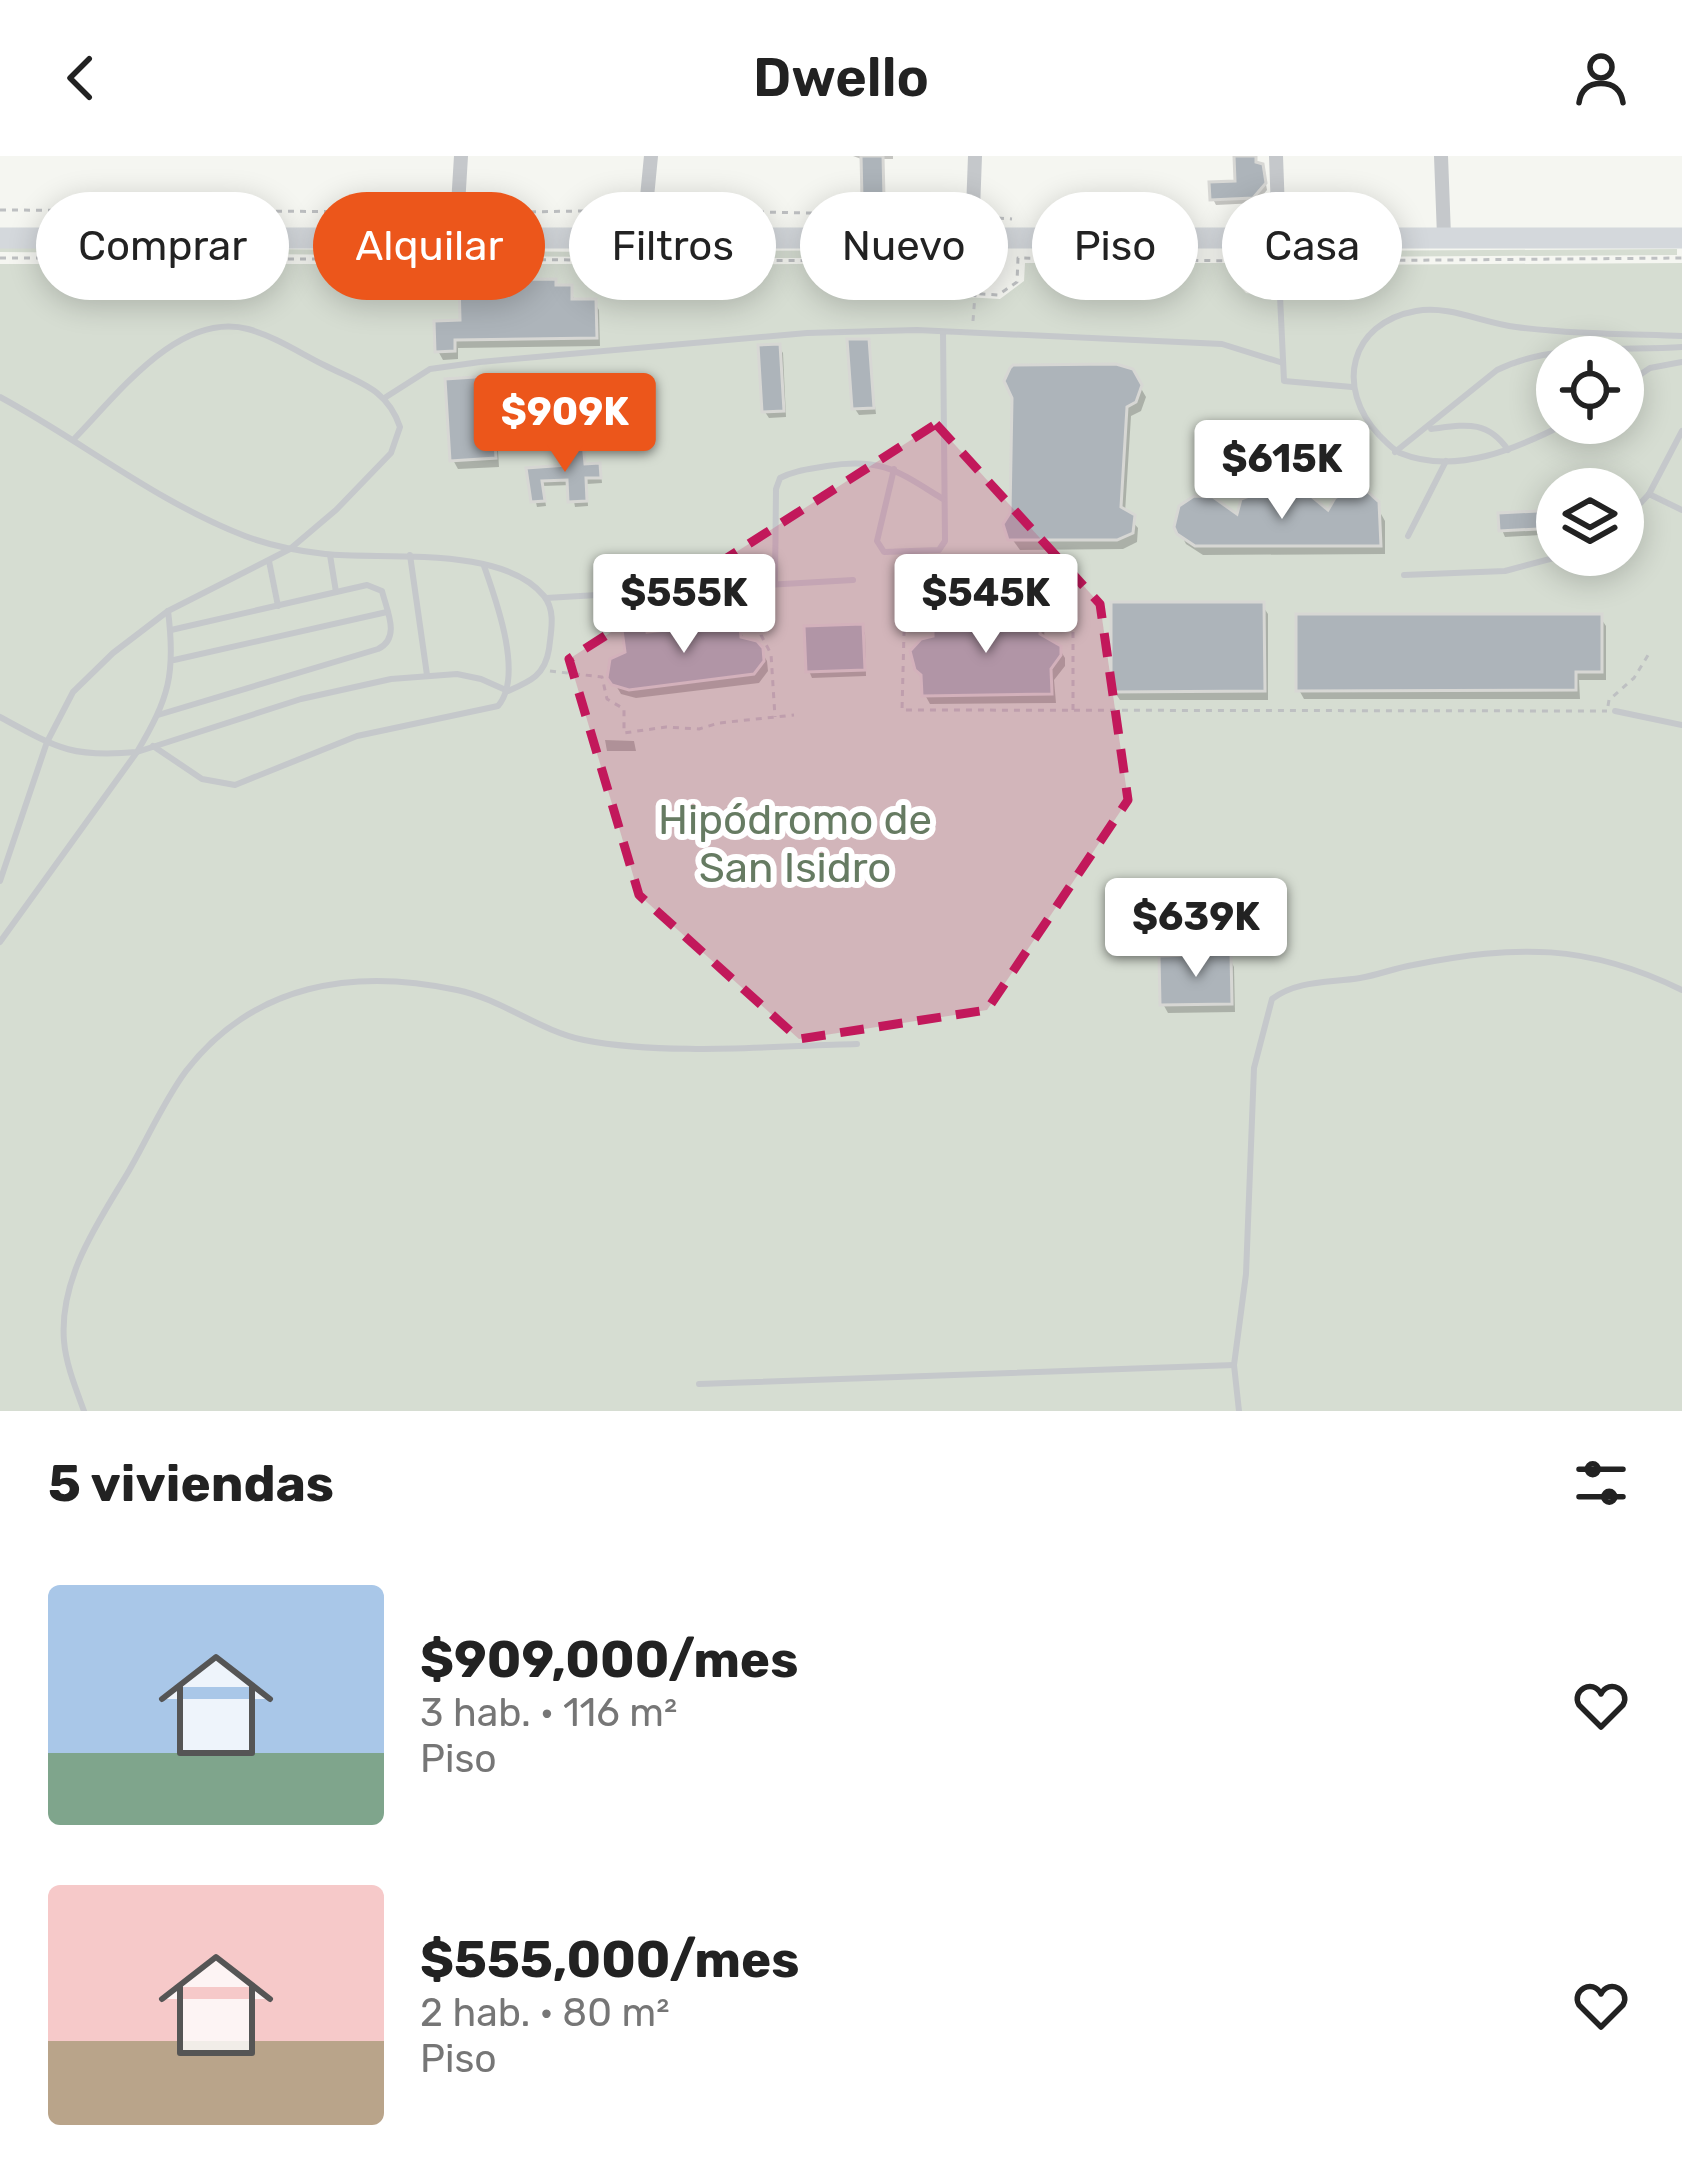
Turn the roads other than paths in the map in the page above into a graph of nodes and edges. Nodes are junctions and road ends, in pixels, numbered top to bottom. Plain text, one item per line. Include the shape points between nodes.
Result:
1 (461, 156) edge
2 (651, 156) edge
3 (975, 156) edge
4 (1276, 156) edge
5 (1441, 156) edge
6 (458, 192) edge
7 (646, 192) edge
8 (973, 192) edge
9 (1278, 192) edge
10 (1008, 236) edge
11 (1444, 236) junction
12 (1402, 237) edge
13 (0, 238) edge
14 (313, 238) edge
15 (1222, 238) edge
16 (1682, 238) edge
17 (1280, 300) edge
18 (943, 332) junction
19 (1682, 336) edge
20 (1682, 347) edge
21 (1682, 362) edge
22 (1283, 363) junction
23 (1644, 372) edge
24 (1352, 387) junction
25 (0, 397) edge
26 (386, 397) junction
27 (1427, 430) junction
28 (1682, 431) edge
29 (75, 438) junction
30 (1536, 438) edge
31 (1509, 451) junction
32 (1395, 452) junction
33 (1446, 460) junction
34 (894, 469) junction
35 (1649, 494) junction
36 (1644, 499) edge
37 (943, 500) junction
38 (1682, 510) edge
39 (1408, 536) dead end
40 (290, 549) junction
41 (330, 555) junction
42 (410, 555) junction
43 (269, 561) junction
44 (1536, 563) edge
45 (484, 566) junction
46 (1404, 575) dead end
47 (854, 580) dead end
48 (775, 584) junction
49 (336, 592) junction
50 (546, 598) junction
51 (278, 606) junction
52 (168, 611) junction
53 (388, 611) junction
54 (171, 630) junction
55 (174, 660) junction
56 (427, 676) junction
57 (508, 692) junction
58 (1611, 710) road end
59 (158, 715) junction
60 (0, 717) edge
61 (1682, 725) edge
62 (47, 742) junction
63 (153, 746) junction
64 (137, 752) junction
65 (0, 881) edge
66 (0, 943) edge
67 (1682, 990) edge
68 (857, 1044) dead end
69 (1234, 1365) junction
70 (699, 1384) dead end
71 (84, 1411) edge
72 (1239, 1411) edge

1 - 6 street
2 - 7 street
3 - 8 street
4 - 9 street
5 - 11 street
10 - 15 main road
11 - 12 main road
11 - 16 main road
13 - 14 main road
17 - 22 lane
18 - 22 lane via 1222,344
18 - 26 lane via 807,333 480,362 430,369
18 - 37 lane
19 - 24 lane via 1546,331 1416,310 1375,327 1361,345
20 - 27 lane via 1515,361
21 - 23 lane
22 - 24 lane via 1284,381
24 - 32 lane via 1367,422
25 - 29 lane
26 - 29 lane via 276,340 218,325 188,332
26 - 40 lane via 400,427 391,452
27 - 31 lane via 1475,424 1498,434
27 - 32 lane
28 - 35 lane
29 - 40 lane via 189,512
30 - 31 lane
31 - 33 lane
32 - 33 lane
33 - 39 lane
34 - 37 lane
34 - 37 lane via 877,541 884,552 944,547
34 - 48 lane via 853,462 780,478
35 - 36 lane
35 - 38 lane
40 - 41 lane
40 - 43 lane
41 - 42 lane
41 - 49 lane
42 - 45 lane
42 - 56 lane
43 - 51 lane
43 - 52 lane
44 - 46 lane
45 - 50 lane
45 - 57 lane via 504,624
47 - 48 lane
48 - 50 lane
49 - 51 lane
49 - 53 lane via 374,585
50 - 57 lane via 552,616 543,670
51 - 54 lane
52 - 54 lane
52 - 62 lane via 73,692
53 - 55 lane
53 - 59 lane via 392,636 378,650
54 - 55 lane
55 - 59 lane
56 - 57 lane via 457,674
56 - 63 lane via 301,699
57 - 63 lane via 498,706 357,736 235,785 202,779
58 - 61 lane
59 - 64 lane
60 - 62 lane
62 - 64 lane via 90,756
62 - 65 lane
63 - 64 lane
64 - 66 lane
67 - 69 lane via 1641,970 1564,951 1430,962 1298,985 1272,1000 1254,1068
68 - 71 lane via 582,1040 461,990 408,983 357,981 287,993 230,1029 186,1071 94,1226 73,1279 64,1340
69 - 70 lane
69 - 72 lane

